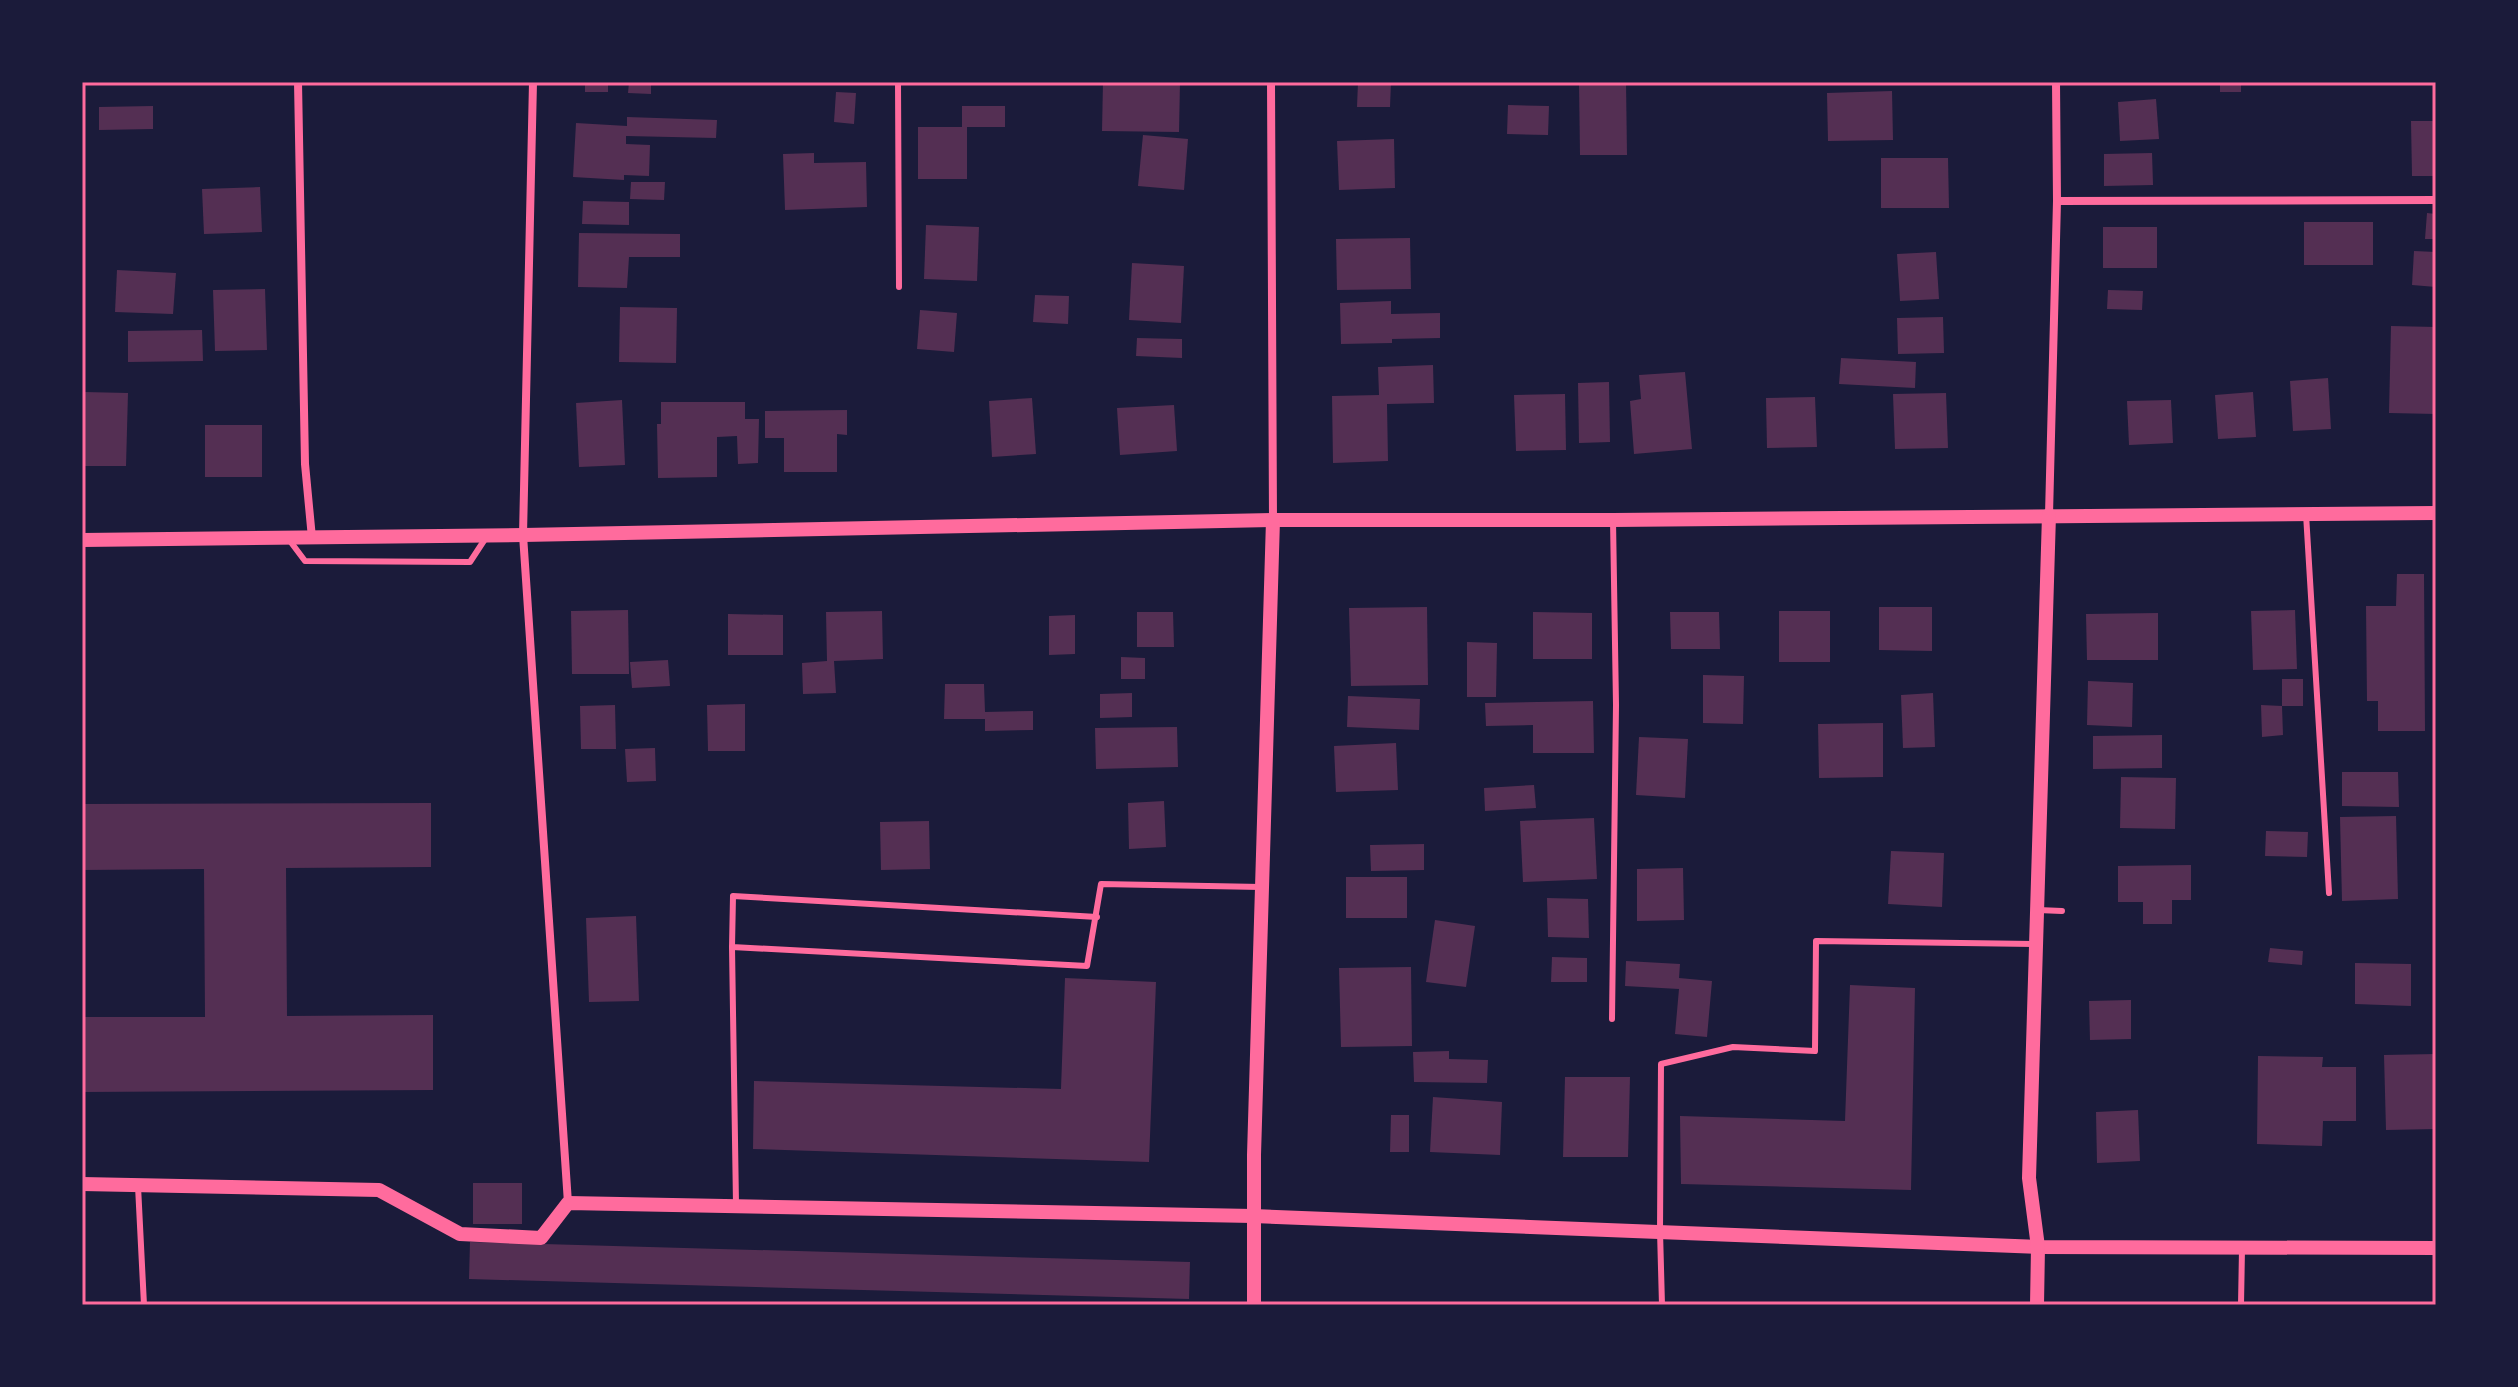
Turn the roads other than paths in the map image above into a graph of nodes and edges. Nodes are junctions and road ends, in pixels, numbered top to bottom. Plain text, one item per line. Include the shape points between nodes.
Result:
1 (298, 82) edge
2 (533, 82) edge
3 (898, 82) edge
4 (1271, 82) edge
5 (2056, 82) edge
6 (2436, 200) edge
7 (2057, 201) junction
8 (899, 287) dead end
9 (2436, 513) edge
10 (2306, 514) junction
11 (2049, 515) junction
12 (1273, 520) junction
13 (1613, 520) junction
14 (523, 535) junction
15 (487, 536) junction
16 (288, 538) junction
17 (312, 538) junction
18 (82, 540) edge
19 (1261, 887) junction
20 (2329, 893) dead end
21 (2038, 910) junction
22 (2062, 911) dead end
23 (1097, 917) junction
24 (2037, 944) junction
25 (732, 947) junction
26 (1612, 1019) dead end
27 (82, 1184) edge
28 (138, 1186) junction
29 (568, 1203) junction
30 (736, 1206) junction
31 (1253, 1216) junction
32 (1660, 1231) junction
33 (2038, 1247) junction
34 (2436, 1248) edge
35 (2242, 1249) junction
36 (144, 1305) edge
37 (1254, 1305) edge
38 (1662, 1305) edge
39 (2037, 1305) edge
40 (2241, 1305) edge

1 - 17 street via 305,464
2 - 14 street
3 - 8 lane
4 - 12 street
5 - 7 street
6 - 7 street
7 - 11 street
9 - 10 street
10 - 11 street
10 - 20 lane
11 - 13 street
11 - 21 street
12 - 13 street
12 - 14 street
12 - 19 street
13 - 26 lane
14 - 15 street
14 - 29 street
15 - 16 lane via 470,562 305,561
15 - 17 street
16 - 17 street
16 - 18 street
19 - 23 lane via 1101,884
19 - 31 street
21 - 22 lane
21 - 24 street
23 - 25 lane via 1087,966
23 - 25 lane via 733,896
24 - 32 lane via 1816,941 1815,1051 1733,1047 1661,1064
24 - 33 street via 2029,1178
25 - 30 lane
27 - 28 street
28 - 29 street via 379,1190 460,1234 541,1238
28 - 36 lane
29 - 30 street
30 - 31 street
31 - 32 street
31 - 37 street
32 - 33 street
32 - 38 lane
33 - 35 street
33 - 39 street
34 - 35 street
35 - 40 lane

